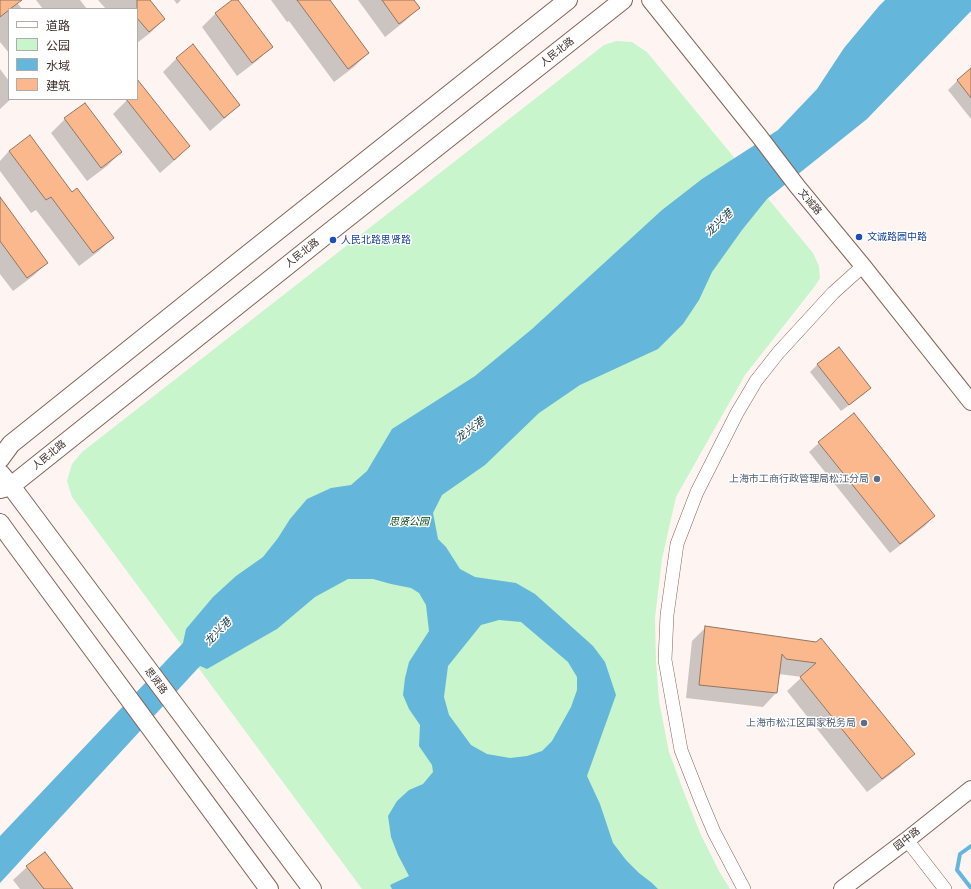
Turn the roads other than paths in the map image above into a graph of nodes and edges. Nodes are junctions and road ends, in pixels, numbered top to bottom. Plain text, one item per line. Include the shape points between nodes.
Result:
1 (568, 0) edge
2 (623, 0) edge
3 (650, 0) edge
4 (863, 266) junction
5 (971, 402) edge
6 (0, 459) edge
7 (4, 483) edge
8 (0, 523) edge
9 (971, 789) edge
10 (907, 840) junction
11 (269, 889) edge
12 (312, 889) edge
13 (744, 889) edge
14 (842, 889) edge
15 (945, 889) edge

1 - 6 main road via 11,444
2 - 7 main road, 人民北路 via 333,229
3 - 4 street, 文诚路
4 - 5 street, 文诚路
4 - 13 street via 833,293 756,381 697,492 677,544 667,614 664,660 682,750 714,832
7 - 12 main road, 思贤路 via 149,670
8 - 11 main road
9 - 10 street, 园中路
10 - 14 street, 园中路
10 - 15 street

